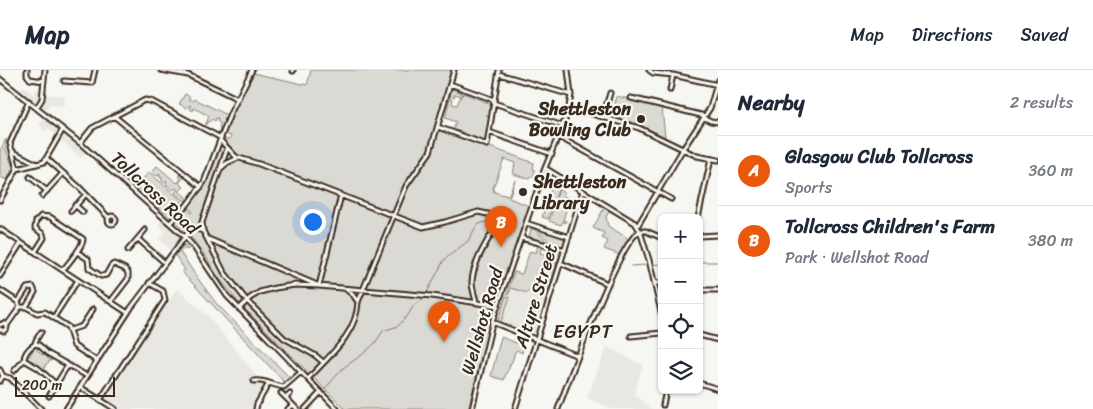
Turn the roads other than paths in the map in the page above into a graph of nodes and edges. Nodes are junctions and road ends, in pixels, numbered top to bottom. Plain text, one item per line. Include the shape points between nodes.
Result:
1 (27, 70) edge
2 (45, 70) edge
3 (96, 70) edge
4 (161, 70) edge
5 (252, 70) edge
6 (454, 70) edge
7 (568, 70) edge
8 (649, 70) edge
9 (499, 72) edge
10 (673, 75) junction
11 (0, 79) edge
12 (64, 80) dead end
13 (718, 80) edge
14 (44, 81) junction
15 (450, 84) junction
16 (717, 85) edge
17 (670, 90) dead end
18 (610, 93) dead end
19 (571, 95) junction
20 (238, 98) junction
21 (631, 98) dead end
22 (30, 101) junction
23 (494, 102) junction
24 (37, 107) junction
25 (569, 107) junction
26 (114, 116) junction
27 (604, 117) junction
28 (705, 117) junction
29 (718, 122) edge
30 (563, 126) junction
31 (438, 127) junction
32 (63, 129) junction
33 (489, 132) junction
34 (559, 137) junction
35 (221, 139) junction
36 (80, 143) junction
37 (227, 148) junction
38 (683, 149) junction
39 (11, 150) junction
40 (552, 154) junction
41 (239, 158) junction
42 (47, 159) junction
43 (711, 159) junction
44 (718, 160) edge
45 (38, 165) junction
46 (545, 168) junction
47 (17, 169) junction
48 (218, 171) junction
49 (63, 173) junction
50 (30, 177) dead end
51 (201, 187) junction
52 (47, 191) junction
53 (583, 191) junction
54 (658, 191) junction
55 (86, 194) junction
56 (42, 196) dead end
57 (341, 196) junction
58 (671, 199) dead end
59 (0, 200) edge
60 (76, 206) junction
61 (71, 211) dead end
62 (83, 212) dead end
63 (699, 214) edge
64 (394, 216) junction
65 (108, 217) dead end
66 (170, 223) junction
67 (526, 223) junction
68 (638, 226) junction
69 (0, 229) edge
70 (145, 230) dead end
71 (204, 231) junction
72 (640, 231) junction
73 (718, 234) edge
74 (658, 236) edge
75 (703, 236) edge
76 (185, 237) junction
77 (569, 237) junction
78 (207, 238) junction
79 (522, 238) junction
80 (138, 239) junction
81 (21, 243) junction
82 (128, 250) dead end
83 (565, 250) junction
84 (35, 252) junction
85 (77, 252) junction
86 (165, 263) junction
87 (561, 263) junction
88 (63, 270) junction
89 (0, 276) edge
90 (78, 280) junction
91 (149, 282) junction
92 (654, 282) junction
93 (658, 283) edge
94 (608, 284) junction
95 (319, 286) junction
96 (345, 288) junction
97 (0, 290) edge
98 (363, 290) junction
99 (703, 290) edge
100 (718, 290) edge
101 (247, 300) junction
102 (111, 301) junction
103 (18, 302) junction
104 (358, 302) junction
105 (476, 302) junction
106 (659, 304) edge
107 (498, 306) junction
108 (26, 307) junction
109 (20, 308) junction
110 (93, 309) dead end
111 (239, 309) junction
112 (128, 312) junction
113 (54, 317) junction
114 (492, 322) junction
115 (0, 325) edge
116 (7, 325) junction
117 (0, 329) edge
118 (70, 330) junction
119 (41, 332) dead end
120 (658, 333) edge
121 (631, 336) dead end
122 (703, 336) edge
123 (537, 340) junction
124 (718, 340) edge
125 (35, 344) junction
126 (578, 356) junction
127 (24, 360) junction
128 (97, 361) junction
129 (323, 362) junction
130 (68, 366) junction
131 (0, 370) edge
132 (14, 371) dead end
133 (301, 372) junction
134 (3, 376) junction
135 (87, 376) junction
136 (308, 379) junction
137 (0, 381) edge
138 (254, 381) dead end
139 (268, 383) junction
140 (56, 384) junction
141 (703, 384) edge
142 (80, 387) junction
143 (718, 389) edge
144 (321, 392) junction
145 (281, 393) dead end
146 (290, 394) dead end
147 (665, 394) edge
148 (49, 396) dead end
149 (286, 398) junction
150 (100, 400) junction
151 (293, 405) junction
152 (663, 405) dead end
153 (40, 408) edge
154 (112, 408) edge
155 (66, 409) edge
156 (256, 409) edge
157 (288, 409) edge
158 (297, 409) edge
159 (305, 409) edge
160 (337, 409) edge
161 (472, 409) edge
162 (515, 409) edge
163 (558, 409) edge

1 - 14 street via 30,79
2 - 14 street
3 - 12 street via 92,83
4 - 20 street via 188,75
5 - 20 street
6 - 15 street
7 - 19 street, Wellshot Road
8 - 10 street
9 - 19 street
9 - 23 street
10 - 16 street
10 - 17 street
11 - 22 street, Tollcross Road
13 - 16 street
14 - 24 street via 42,99
15 - 23 street
15 - 31 street
16 - 28 street
18 - 27 street
19 - 25 street, Wellshot Road
20 - 35 street
21 - 28 street
22 - 24 street, Tollcross Road
22 - 39 street via 10,140
23 - 30 street
23 - 33 street
24 - 32 street, Tollcross Road
25 - 27 street
25 - 30 street, Wellshot Road
26 - 35 street via 148,100
26 - 36 street via 92,128
26 - 51 street
27 - 38 street via 639,128
28 - 29 street via 710,122
28 - 38 street
30 - 34 street, Wellshot Road
31 - 33 street via 488,145
31 - 64 street via 429,155 408,182
32 - 36 street, Tollcross Road
32 - 42 street
33 - 40 street
34 - 40 street, Wellshot Road
34 - 54 street
35 - 37 street
35 - 51 street
36 - 66 street, Tollcross Road
37 - 41 street
37 - 48 street
38 - 43 street
38 - 54 street
39 - 45 street
39 - 47 street
40 - 46 street, Wellshot Road
41 - 48 street
41 - 57 street
42 - 45 street
42 - 49 street
43 - 44 street
43 - 63 street
45 - 47 street
46 - 53 street
46 - 67 street, Wellshot Road
47 - 59 street
48 - 71 street via 202,222
49 - 52 street
49 - 55 street
50 - 52 street
51 - 66 street
52 - 56 street
53 - 68 street
53 - 77 street, Altyre Street
54 - 58 street
54 - 68 street
55 - 60 street
55 - 65 street
57 - 64 street
57 - 95 street
60 - 61 street
60 - 62 street
64 - 98 street
64 - 105 street via 424,227 481,212 497,216 498,223 474,274
66 - 76 street, Tollcross Road
67 - 77 street
67 - 79 street, Wellshot Road
68 - 72 street
69 - 81 street
70 - 80 street
71 - 76 street via 192,228
71 - 78 street
72 - 74 street via 646,230
72 - 92 street
72 - 94 street via 634,235
73 - 75 street
76 - 86 street
76 - 111 street, Tollcross Road
77 - 83 street, Altyre Street
78 - 95 street
78 - 101 street via 224,272
79 - 83 street
79 - 107 street, Wellshot Road
80 - 82 street
80 - 86 street
81 - 84 street
81 - 89 street
83 - 87 street, Altyre Street
84 - 85 street via 44,238 35,228 35,223 44,216 82,238 83,243
84 - 88 street
85 - 88 street
85 - 102 street via 88,259 88,268 101,276 106,275 112,265 128,273 128,279
86 - 91 street
87 - 94 street
87 - 123 street, Altyre Street
88 - 90 street
90 - 102 street
90 - 113 street
91 - 112 street
91 - 150 street via 162,291 165,300
92 - 93 street
92 - 106 street
94 - 126 street
95 - 96 street
95 - 101 street via 275,288
96 - 98 street
96 - 104 street
97 - 103 street
98 - 104 street
98 - 105 street
99 - 100 street
101 - 111 street
101 - 129 street via 284,338
102 - 112 street
103 - 108 street via 27,288 33,287 34,294
103 - 109 street
104 - 129 street via 356,317 349,331
105 - 107 street
107 - 114 street, Wellshot Road
108 - 109 street
108 - 113 street
109 - 116 street
110 - 118 street via 82,326
111 - 133 street, Tollcross Road
112 - 128 street
113 - 118 street
114 - 123 street
114 - 161 street, Wellshot Road
115 - 116 street
116 - 117 street via 6,330
118 - 128 street via 74,346
119 - 125 street
120 - 121 street
122 - 124 street
123 - 126 street
123 - 162 street, Altyre Street
125 - 127 street
125 - 130 street
126 - 163 street
127 - 132 street
127 - 140 street
128 - 135 street
129 - 136 street
130 - 135 street
130 - 140 street
131 - 134 street
133 - 136 street, Tollcross Road
133 - 139 street via 284,387
134 - 137 street
134 - 153 street via 10,378
135 - 142 street
136 - 144 street, Tollcross Road
138 - 139 street
139 - 156 street
140 - 148 street
141 - 143 street
142 - 150 street
142 - 155 street
144 - 159 street
144 - 160 street, Tollcross Road
145 - 149 street
146 - 149 street
147 - 152 street
149 - 151 street
150 - 154 street
151 - 157 street
151 - 158 street

